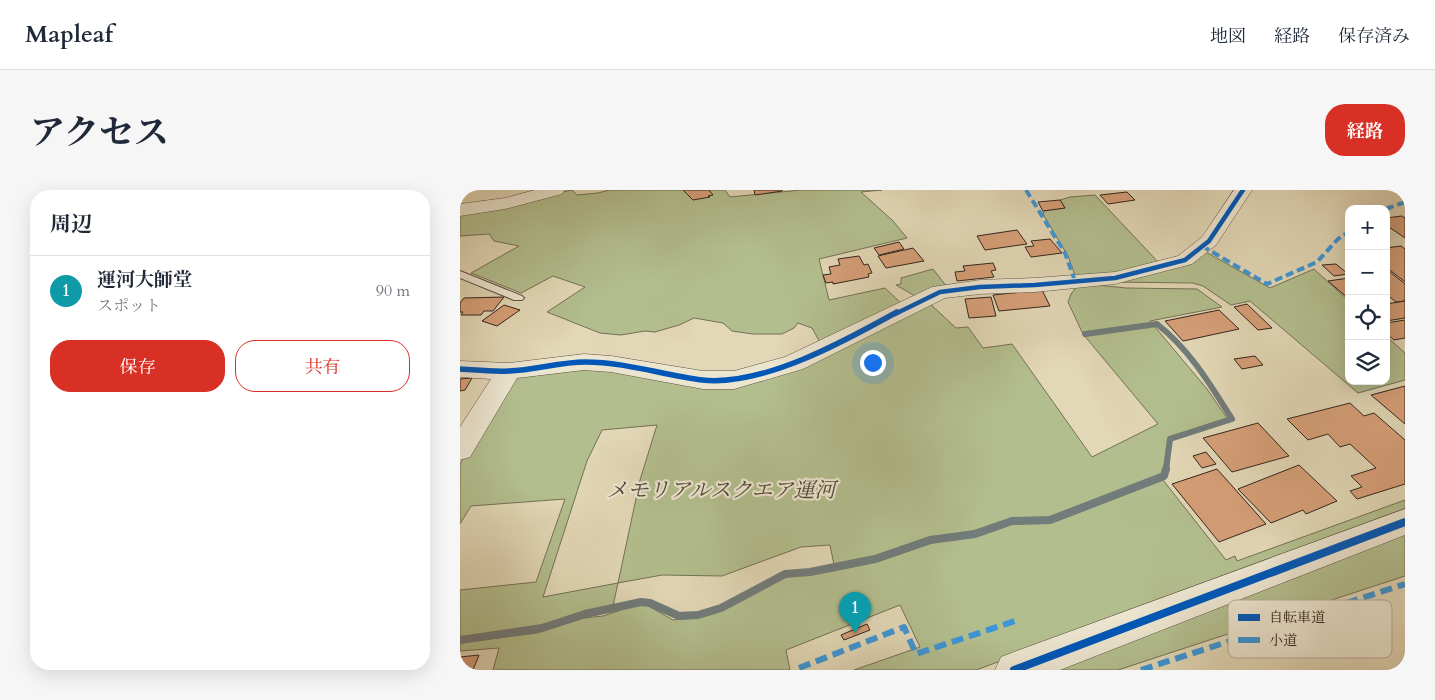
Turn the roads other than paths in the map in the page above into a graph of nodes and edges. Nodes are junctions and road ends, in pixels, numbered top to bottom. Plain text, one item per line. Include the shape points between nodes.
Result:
1 (556, 190) edge
2 (1243, 190) edge
3 (1399, 190) edge
4 (1405, 194) edge
5 (460, 210) edge
6 (460, 274) edge
7 (518, 298) dead end
8 (460, 369) edge
9 (509, 371) junction
10 (464, 437) edge
11 (1405, 522) edge
12 (1014, 670) edge

1 - 5 street
2 - 9 street via 1209,241 1185,260 1115,278 940,292 794,363 734,380 703,380 584,362
3 - 4 lane
6 - 7 lane
8 - 9 street
9 - 10 street
11 - 12 street

